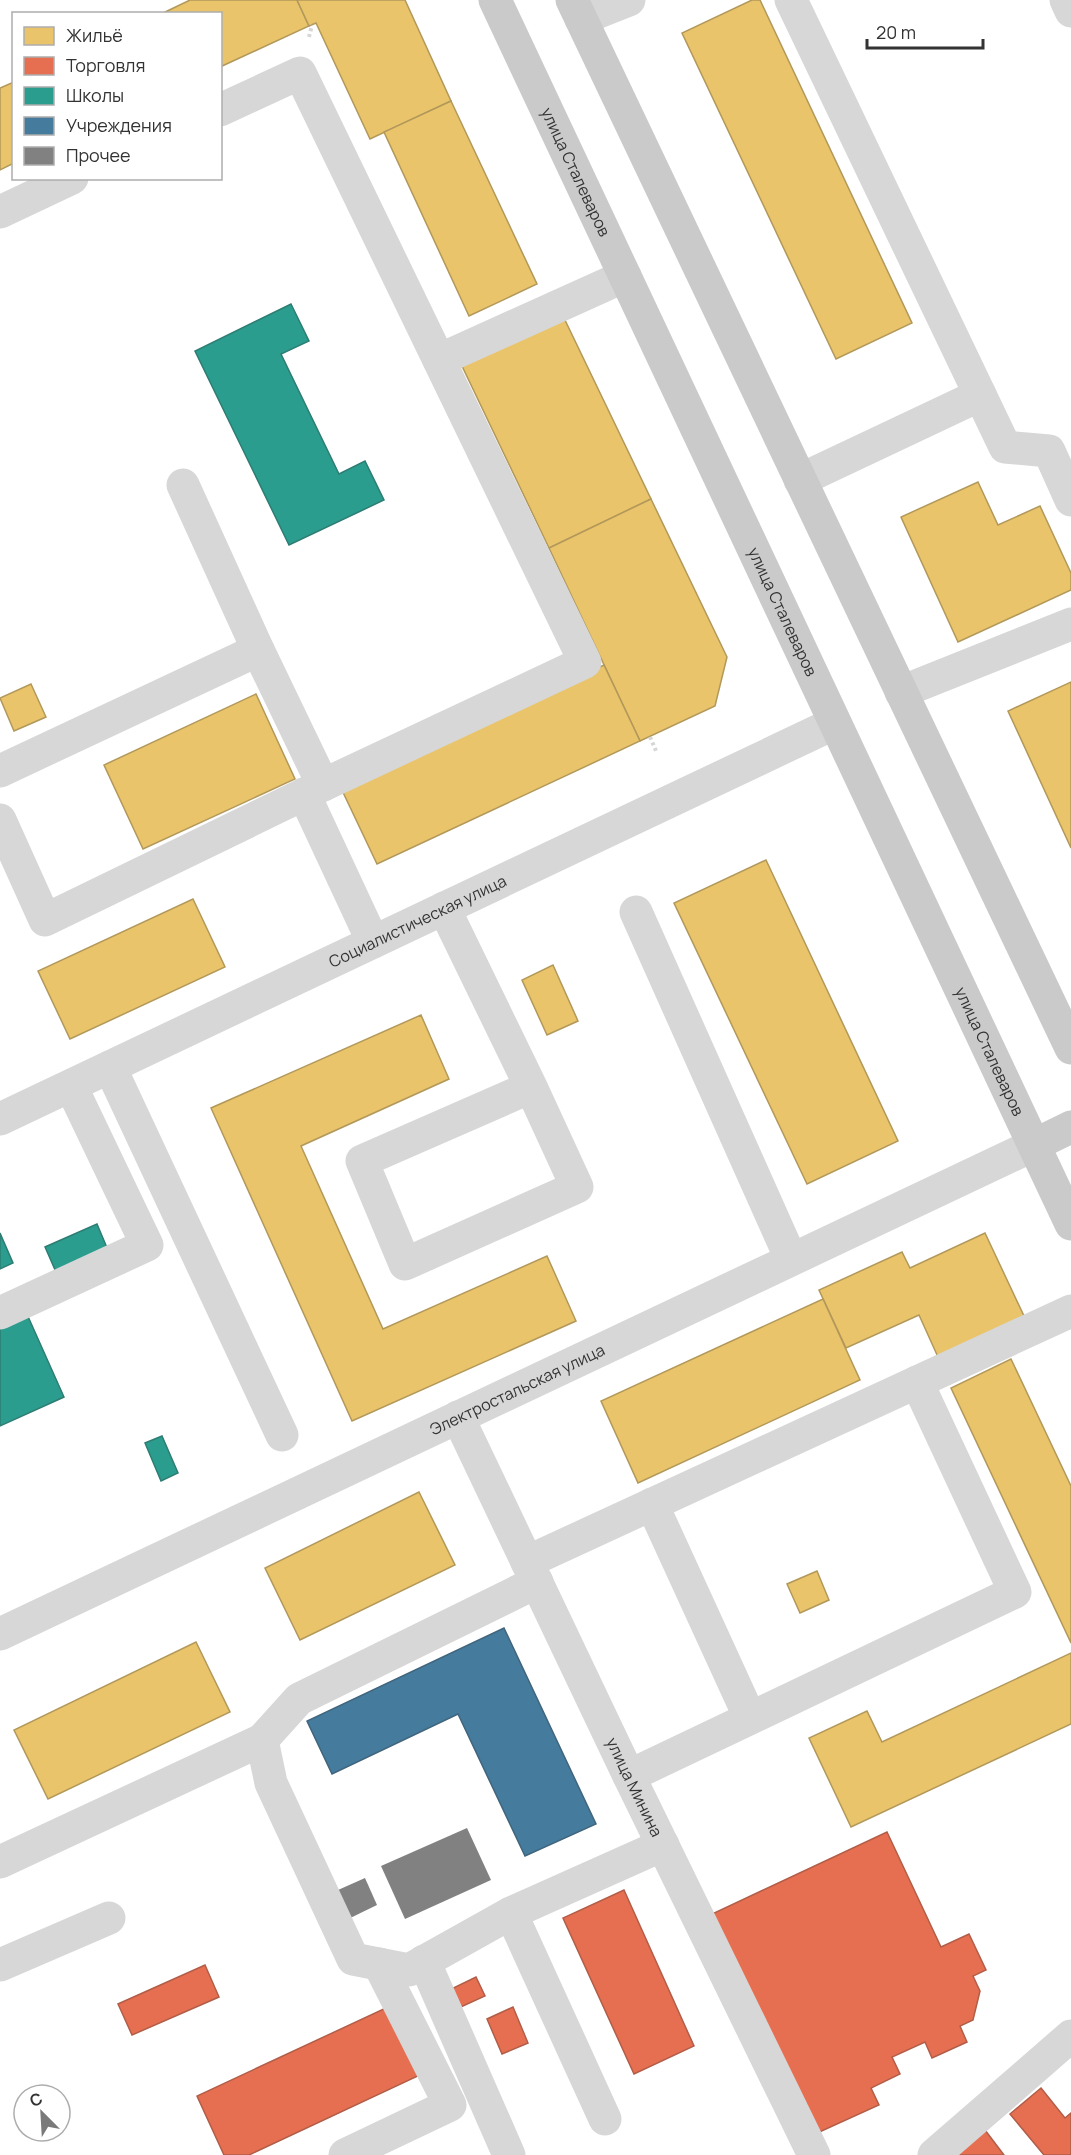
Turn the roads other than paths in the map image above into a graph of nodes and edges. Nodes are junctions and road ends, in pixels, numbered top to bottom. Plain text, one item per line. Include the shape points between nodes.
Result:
1 (495, 0) edge
2 (629, 0) edge
3 (791, 0) edge
4 (1066, 0) edge
5 (576, 9) edge
6 (1071, 11) edge
7 (222, 109) edge
8 (68, 180) edge
9 (0, 212) edge
10 (625, 276) junction
11 (439, 360) junction
12 (980, 395) junction
13 (1060, 453) edge
14 (800, 480) junction
15 (183, 485) dead end
16 (1071, 500) edge
17 (1071, 624) edge
18 (258, 650) junction
19 (901, 692) junction
20 (835, 723) junction
21 (0, 771) edge
22 (313, 790) junction
23 (0, 820) edge
24 (444, 908) junction
25 (636, 912) dead end
26 (373, 942) junction
27 (1071, 1048) edge
28 (110, 1067) junction
29 (71, 1086) junction
30 (531, 1087) junction
31 (0, 1119) edge
32 (1071, 1127) edge
33 (1034, 1145) junction
34 (1071, 1224) edge
35 (791, 1259) junction
36 (1071, 1311) edge
37 (0, 1313) edge
38 (916, 1382) junction
39 (458, 1417) junction
40 (282, 1436) dead end
41 (652, 1504) junction
42 (532, 1572) junction
43 (0, 1634) edge
44 (750, 1718) junction
45 (262, 1740) junction
46 (629, 1776) junction
47 (663, 1845) junction
48 (0, 1862) edge
49 (511, 1913) junction
50 (109, 1918) dead end
51 (424, 1961) junction
52 (379, 1964) junction
53 (0, 1965) edge
54 (1071, 2036) edge
55 (605, 2119) dead end
56 (345, 2155) edge
57 (509, 2155) edge
58 (814, 2155) edge
59 (934, 2155) edge

1 - 10 main road, улица Сталеваров
2 - 5 street
3 - 12 street
4 - 6 street
5 - 14 main road
7 - 11 street via 300,73
8 - 9 street
10 - 11 street
10 - 20 main road, улица Сталеваров
11 - 22 street via 585,662
12 - 13 street via 1005,447
12 - 14 street
13 - 16 street
14 - 19 main road
15 - 18 street
17 - 19 street
18 - 21 street
18 - 22 street
19 - 27 main road
20 - 24 street, Социалистическая улица
20 - 33 main road, улица Сталеваров
22 - 23 street via 45,920
22 - 26 street
24 - 26 street, Социалистическая улица
24 - 30 street
25 - 35 street
26 - 28 street, Социалистическая улица
28 - 29 street, Социалистическая улица
28 - 40 street
29 - 31 street, Социалистическая улица
29 - 37 street via 147,1245
30 - 30 street via 577,1187 405,1264 362,1161
32 - 33 main road
33 - 34 main road, улица Сталеваров
33 - 35 street, Электростальская улица
35 - 39 street, Электростальская улица
36 - 38 street
38 - 41 street
38 - 44 street via 1015,1592
39 - 42 street, улица Минина
39 - 43 street, Электростальская улица
41 - 42 street
41 - 44 street
42 - 45 street via 299,1699
42 - 46 street, улица Минина
44 - 46 street
45 - 48 street
45 - 52 street via 271,1784 353,1959
46 - 47 street, улица Минина
47 - 49 street
47 - 58 street, улица Минина
49 - 51 street
49 - 55 street
50 - 53 street
51 - 52 street via 409,1970
51 - 57 street
52 - 56 street via 450,2105
54 - 59 street

